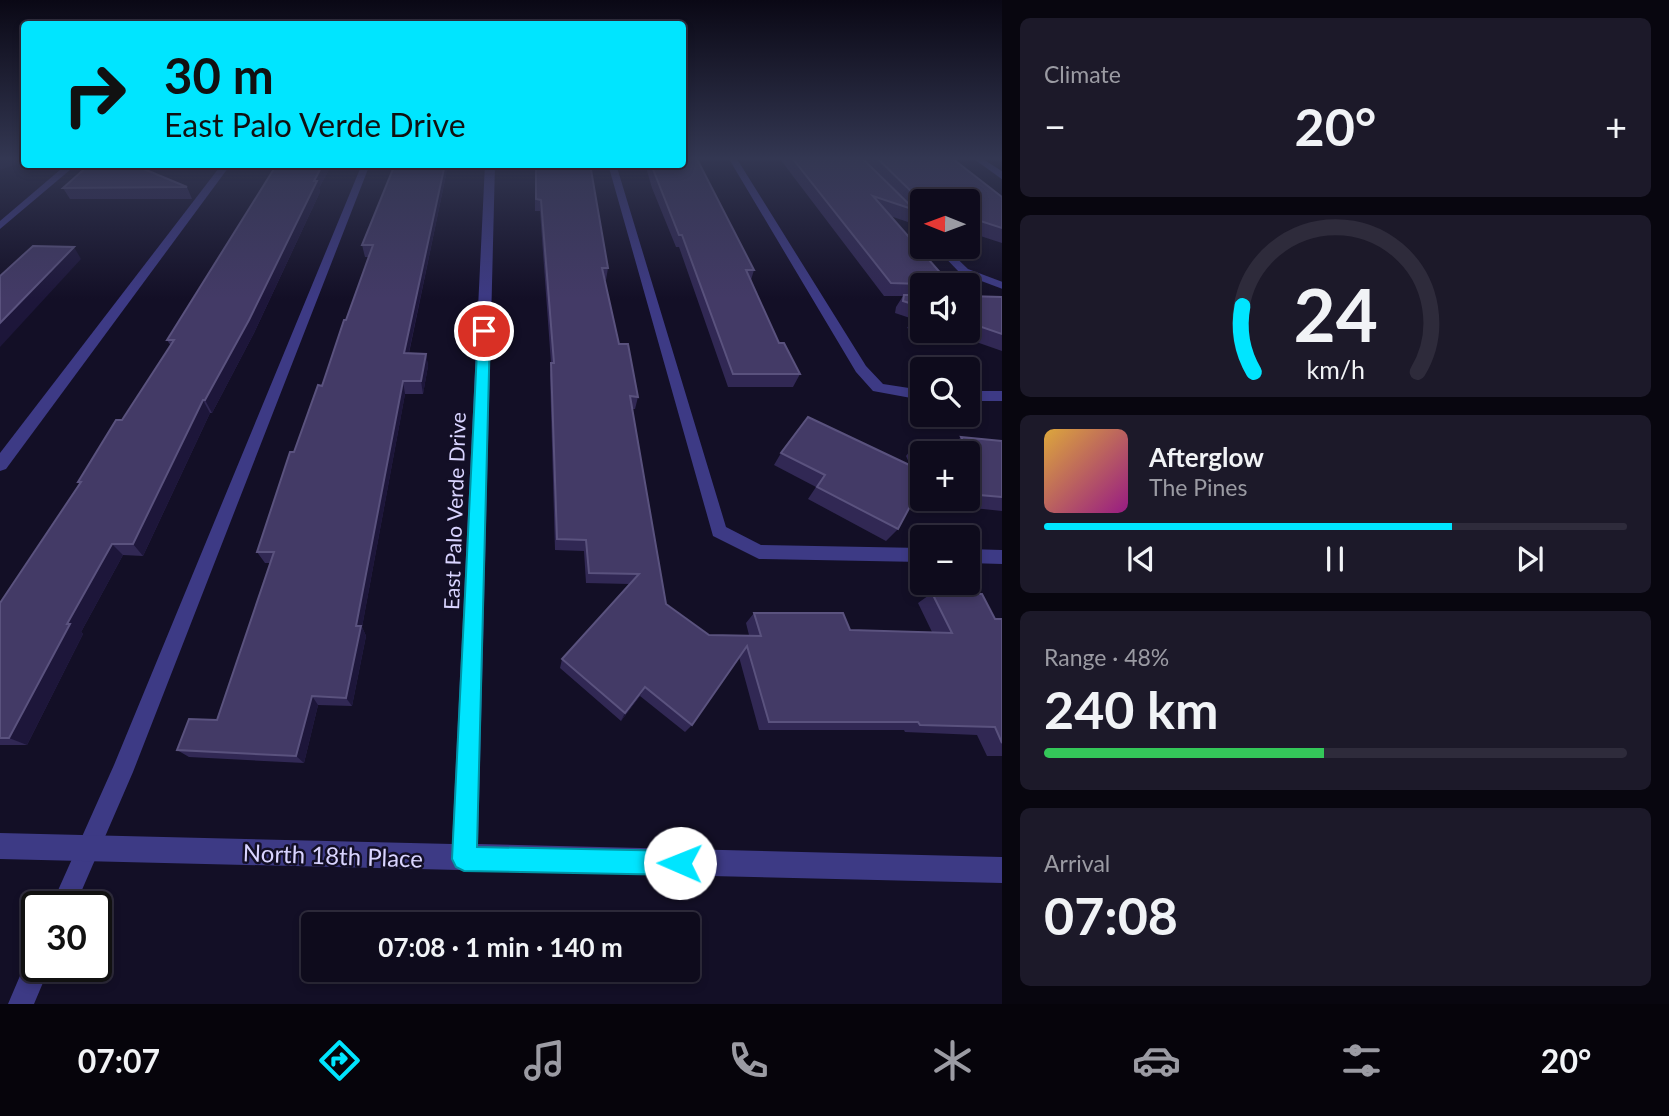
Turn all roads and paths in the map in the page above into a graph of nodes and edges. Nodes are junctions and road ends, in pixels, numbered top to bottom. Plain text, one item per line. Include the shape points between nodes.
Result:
1 (24, 206) edge
2 (195, 206) edge
3 (349, 206) edge
4 (488, 206) edge
5 (624, 206) edge
6 (762, 206) edge
7 (0, 226) edge
8 (952, 259) edge
9 (1002, 286) edge
10 (910, 393) edge
11 (980, 396) edge
12 (1002, 396) edge
13 (0, 465) edge
14 (910, 555) edge
15 (980, 556) edge
16 (1002, 557) edge
17 (0, 846) edge
18 (89, 847) junction
19 (464, 859) junction
20 (1002, 870) edge
21 (70, 891) edge
22 (30, 982) edge
23 (21, 1004) edge

1 - 7 lane
2 - 13 street
3 - 18 lane
4 - 19 street, East Palo Verde Drive
5 - 14 lane via 719,531 759,552
6 - 10 street via 861,369 878,388
8 - 9 lane via 964,271
11 - 12 street
15 - 16 lane
17 - 18 street, North 18th Place
18 - 19 street, North 18th Place
18 - 21 lane
19 - 20 street, North 18th Place
22 - 23 lane

